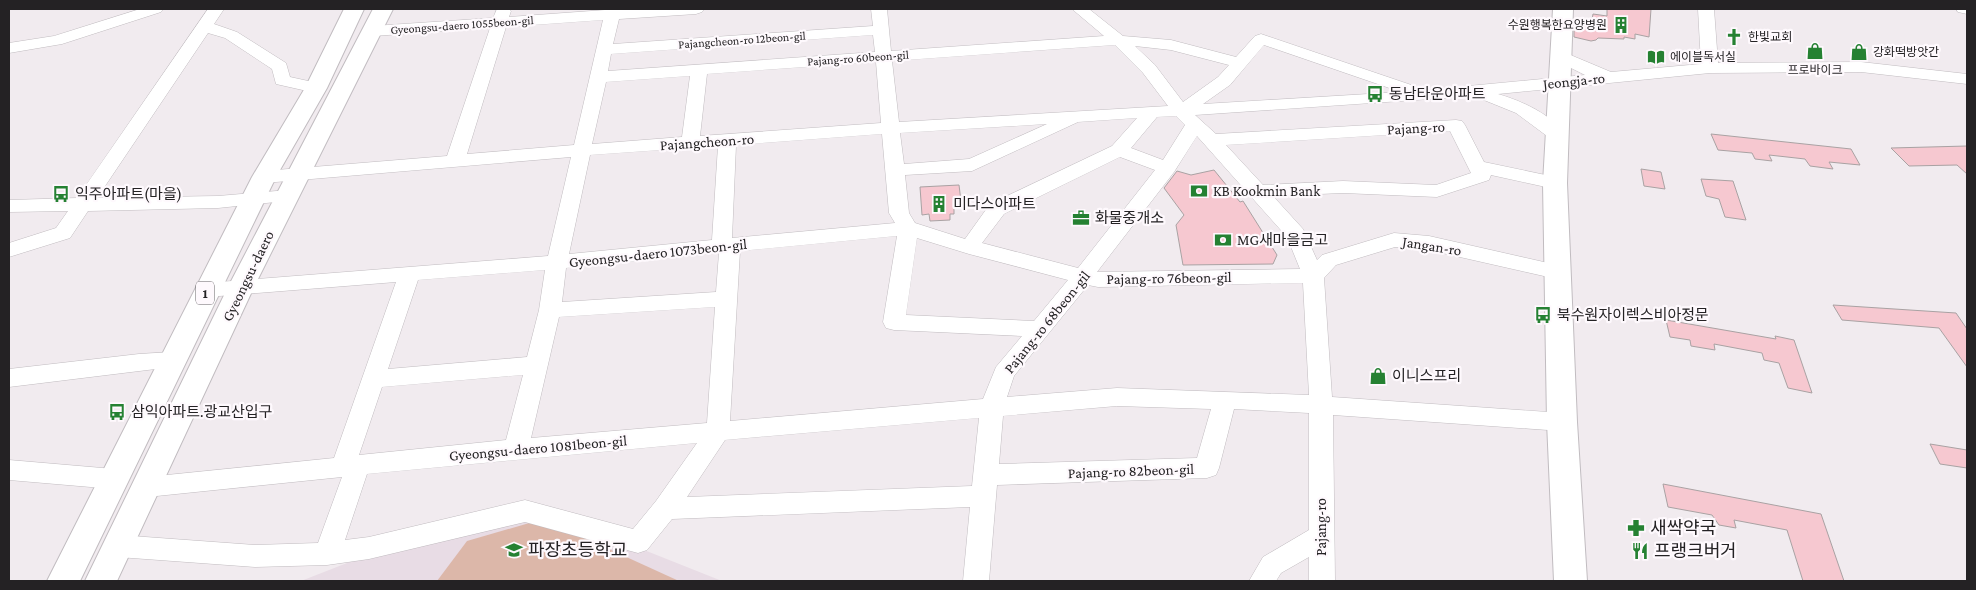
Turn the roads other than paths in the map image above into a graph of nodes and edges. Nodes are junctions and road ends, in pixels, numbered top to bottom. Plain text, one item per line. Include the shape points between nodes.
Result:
1 (156, 9) edge
2 (216, 9) edge
3 (354, 9) edge
4 (696, 9) edge
5 (879, 9) edge
6 (1080, 9) edge
7 (1563, 9) edge
8 (1706, 9) edge
9 (612, 12) edge
10 (502, 16) edge
11 (378, 20) edge
12 (204, 26) junction
13 (881, 30) junction
14 (1119, 40) junction
15 (9, 48) edge
16 (603, 50) junction
17 (884, 56) junction
18 (1561, 56) junction
19 (1240, 63) junction
20 (1710, 68) junction
21 (699, 69) junction
22 (598, 77) junction
23 (1616, 77) junction
24 (1967, 79) edge
25 (1560, 82) junction
26 (316, 88) junction
27 (1469, 91) junction
28 (1429, 95) junction
29 (1151, 113) junction
30 (1081, 115) junction
31 (1188, 117) junction
32 (891, 128) junction
33 (1557, 135) junction
34 (1212, 140) junction
35 (727, 141) junction
36 (690, 144) junction
37 (581, 150) junction
38 (1119, 150) junction
39 (455, 161) junction
40 (1168, 168) junction
41 (1478, 168) junction
42 (895, 170) junction
43 (1555, 183) junction
44 (293, 185) junction
45 (258, 188) junction
46 (1257, 190) junction
47 (81, 205) junction
48 (9, 206) edge
49 (908, 228) junction
50 (968, 246) junction
51 (726, 247) junction
52 (9, 250) edge
53 (557, 262) junction
54 (1557, 272) junction
55 (409, 275) junction
56 (1083, 276) junction
57 (1314, 276) junction
58 (241, 287) junction
59 (207, 290) junction
60 (728, 299) junction
61 (550, 310) junction
62 (1040, 329) junction
63 (172, 360) junction
64 (537, 365) junction
65 (9, 378) edge
66 (374, 379) junction
67 (1225, 400) junction
68 (1321, 405) junction
69 (992, 407) junction
70 (1562, 422) junction
71 (718, 431) junction
72 (516, 449) junction
73 (350, 466) junction
74 (9, 470) edge
75 (114, 479) junction
76 (985, 486) junction
77 (147, 487) junction
78 (665, 508) junction
79 (1320, 537) junction
80 (118, 546) junction
81 (327, 554) junction
82 (63, 581) edge
83 (101, 581) edge
84 (976, 581) edge
85 (1262, 581) edge
86 (1322, 581) edge
87 (1571, 581) edge

1 - 15 street via 56,41
2 - 12 street
3 - 26 main road, Gyeongsu-daero / 1
4 - 9 street, Gyeongsu-daero 1055beon-gil
5 - 13 street
6 - 14 street, Pajang-ro
7 - 18 main road
8 - 20 street
9 - 10 street, Gyeongsu-daero 1055beon-gil
9 - 16 street
10 - 11 street, Gyeongsu-daero 1055beon-gil
10 - 39 street
11 - 44 main road, Gyeongsu-daero / 1
12 - 26 street via 231,35 280,67 282,80
12 - 47 street
13 - 16 street, Pajangcheon-ro 12beon-gil
13 - 17 street
14 - 17 street, Pajang-ro 60beon-gil
14 - 19 street, Pajang-ro 60beon-gil via 1171,44
14 - 31 street, Pajang-ro
16 - 22 street
17 - 21 street, Pajang-ro 60beon-gil
17 - 32 street
18 - 23 street via 1592,72
18 - 25 main road
19 - 28 street via 1260,39
19 - 31 street
20 - 23 street, Jeongja-ro
20 - 24 street, Jeongja-ro via 1861,67
21 - 22 street, Pajang-ro 60beon-gil
21 - 36 street
22 - 37 street
23 - 25 street, Jeongja-ro
25 - 27 street, Jeongja-ro
25 - 33 main road
26 - 45 main road, Gyeongsu-daero / 1
27 - 28 street, Jeongja-ro
27 - 33 street via 1510,102 1535,115
28 - 31 street, Jeongja-ro
29 - 30 street, Pajangcheon-ro
29 - 31 street, Pajangcheon-ro
29 - 38 street
30 - 32 street, Pajangcheon-ro
30 - 42 street via 972,165
31 - 34 street, Pajang-ro
31 - 40 street, Pajang-ro 68beon-gil
32 - 35 street, Pajangcheon-ro
32 - 42 street
33 - 43 main road
34 - 41 street, Pajang-ro via 1456,125
34 - 46 street, Pajang-ro
35 - 36 street, Pajangcheon-ro
35 - 51 street
36 - 37 street, Pajangcheon-ro
37 - 39 street, Pajangcheon-ro
37 - 53 street
38 - 40 street
38 - 50 street via 997,209
39 - 44 street, Pajangcheon-ro
40 - 56 street, Pajang-ro 68beon-gil
41 - 43 street
41 - 46 street via 1482,176 1437,191 1342,187
42 - 49 street via 899,213
43 - 54 main road
44 - 45 street, Pajangcheon-ro
44 - 58 main road, Gyeongsu-daero / 1
45 - 47 street, Pajangcheon-ro
45 - 59 main road, Gyeongsu-daero / 1
46 - 57 street, Pajang-ro via 1296,234
47 - 48 street, Pajangcheon-ro
47 - 52 street via 63,233
49 - 50 street, Pajang-ro 76beon-gil
49 - 51 street, Gyeongsu-daero 1073beon-gil
49 - 62 street via 894,322
50 - 56 street, Pajang-ro 76beon-gil
51 - 53 street, Gyeongsu-daero 1073beon-gil
51 - 60 street
53 - 55 street, Gyeongsu-daero 1073beon-gil
53 - 61 street
54 - 57 street, Jangan-ro via 1429,243 1394,240 1329,260
54 - 70 main road
55 - 58 street, Gyeongsu-daero 1073beon-gil
55 - 66 street
56 - 57 street, Pajang-ro 76beon-gil via 1098,280
56 - 62 street, Pajang-ro 68beon-gil
57 - 68 street, Pajang-ro
58 - 59 street, Gyeongsu-daero 1073beon-gil
58 - 77 main road, Gyeongsu-daero / 1
59 - 63 main road, Gyeongsu-daero / 1
60 - 61 street
60 - 71 street
61 - 64 street
62 - 69 street, Pajang-ro 68beon-gil via 1004,373
63 - 65 street
63 - 75 main road, Gyeongsu-daero / 1
64 - 66 street
64 - 72 street
66 - 73 street
67 - 68 street
67 - 69 street via 1117,397
67 - 76 street, Pajang-ro 82beon-gil via 1207,468
68 - 70 street
68 - 79 street, Pajang-ro
69 - 71 street, Gyeongsu-daero 1081beon-gil
69 - 76 street, Pajang-ro 68beon-gil
70 - 87 main road
71 - 72 street, Gyeongsu-daero 1081beon-gil
71 - 78 street
72 - 73 street, Gyeongsu-daero 1081beon-gil
73 - 77 street, Gyeongsu-daero 1081beon-gil
73 - 81 street
74 - 75 street
75 - 82 main road, Gyeongsu-daero / 1
76 - 78 street
76 - 84 street, Pajang-ro 68beon-gil
77 - 80 main road, Gyeongsu-daero / 1
78 - 81 street via 638,542 525,512 369,548
79 - 85 street via 1272,565
79 - 86 street, Pajang-ro
80 - 81 street via 255,556
80 - 83 main road, Gyeongsu-daero / 1

